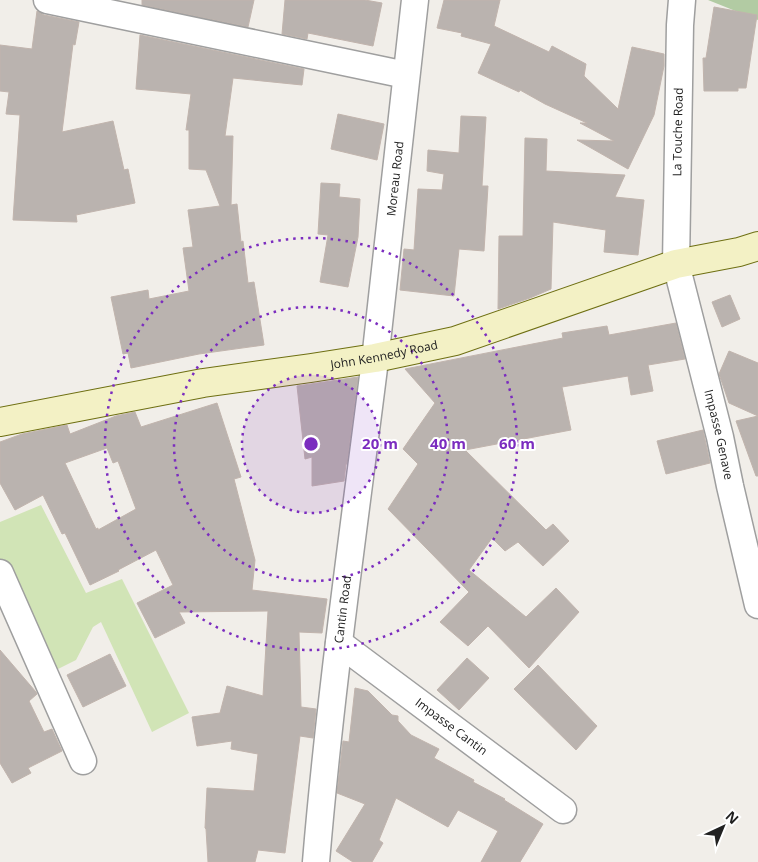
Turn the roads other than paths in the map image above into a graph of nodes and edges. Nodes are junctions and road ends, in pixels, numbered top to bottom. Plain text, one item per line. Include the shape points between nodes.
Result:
1 (47, 0) edge
2 (415, 0) edge
3 (682, 0) edge
4 (406, 75) junction
5 (758, 246) edge
6 (676, 264) junction
7 (375, 358) junction
8 (0, 422) edge
9 (0, 573) edge
10 (758, 605) edge
11 (340, 643) junction
12 (83, 761) dead end
13 (563, 810) dead end
14 (316, 862) edge

1 - 4 street
2 - 4 street, Moreau Road
3 - 6 street, La Touche Road
4 - 7 street, Moreau Road
5 - 6 main road, John Kennedy Road
6 - 7 main road, John Kennedy Road via 455,341
6 - 10 street, Impasse Genave
7 - 8 main road, John Kennedy Road via 203,383
7 - 11 street, Cantin Road
9 - 12 street
11 - 13 street, Impasse Cantin
11 - 14 street, Cantin Road

